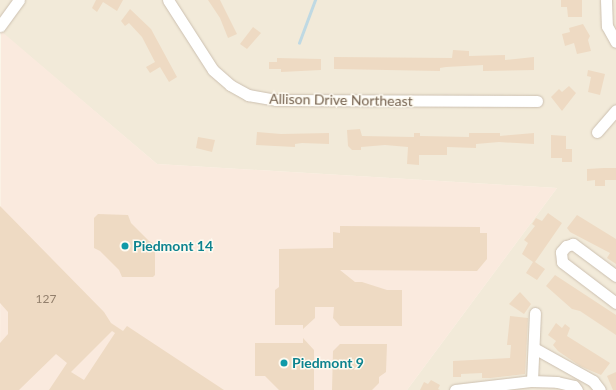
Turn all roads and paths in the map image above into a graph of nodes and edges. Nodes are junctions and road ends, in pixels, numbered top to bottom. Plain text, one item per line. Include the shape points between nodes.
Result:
1 (19, 0) edge
2 (168, 0) edge
3 (606, 0) edge
4 (0, 26) edge
5 (616, 42) edge
6 (537, 101) dead end
7 (616, 110) edge
8 (597, 132) dead end
9 (616, 276) edge
10 (616, 303) edge
11 (535, 313) dead end
12 (534, 348) junction
13 (582, 375) junction
14 (532, 381) junction
15 (576, 389) edge
16 (455, 390) edge
17 (600, 390) edge

1 - 4 street
2 - 6 street, Allison Drive Northeast via 213,70 239,90 263,99
3 - 5 street via 608,26
7 - 8 street
9 - 10 street via 573,244 566,246 561,252 562,262
11 - 12 street
12 - 13 street
12 - 14 street
13 - 15 street
13 - 17 street via 593,381
14 - 15 street via 557,382
14 - 16 street

